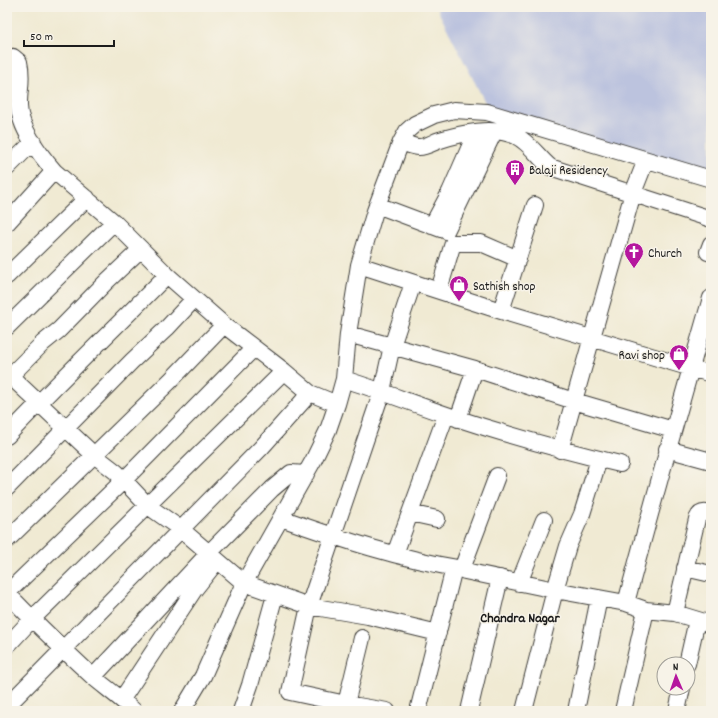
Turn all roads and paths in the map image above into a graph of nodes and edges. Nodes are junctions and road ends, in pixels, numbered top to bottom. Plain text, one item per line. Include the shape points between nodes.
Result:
1 (7, 60) edge
2 (19, 106) junction
3 (7, 117) edge
4 (488, 132) junction
5 (33, 142) junction
6 (401, 142) junction
7 (646, 160) junction
8 (7, 168) edge
9 (54, 172) junction
10 (711, 178) edge
11 (633, 193) junction
12 (87, 198) junction
13 (378, 205) junction
14 (535, 205) dead end
15 (711, 219) edge
16 (114, 222) junction
17 (7, 223) edge
18 (443, 234) junction
19 (711, 244) edge
20 (141, 249) junction
21 (711, 253) edge
22 (518, 259) junction
23 (359, 265) junction
24 (168, 275) junction
25 (7, 276) edge
26 (413, 283) junction
27 (439, 290) junction
28 (194, 299) junction
29 (710, 302) edge
30 (501, 312) junction
31 (224, 325) junction
32 (7, 327) edge
33 (348, 334) junction
34 (592, 339) junction
35 (392, 346) junction
36 (254, 348) junction
37 (475, 369) junction
38 (692, 369) junction
39 (284, 372) junction
40 (711, 374) edge
41 (8, 376) edge
42 (344, 379) junction
43 (382, 391) junction
44 (310, 393) junction
45 (574, 401) junction
46 (38, 403) junction
47 (337, 404) junction
48 (452, 417) junction
49 (65, 428) junction
50 (673, 430) junction
51 (7, 436) edge
52 (667, 449) junction
53 (560, 450) junction
54 (94, 455) junction
55 (599, 459) junction
56 (711, 461) edge
57 (620, 464) dead end
58 (306, 474) junction
59 (497, 476) dead end
60 (124, 480) junction
61 (7, 488) edge
62 (148, 506) junction
63 (410, 513) junction
64 (711, 514) edge
65 (281, 518) junction
66 (437, 519) dead end
67 (544, 520) dead end
68 (182, 530) junction
69 (332, 536) junction
70 (7, 540) edge
71 (395, 554) junction
72 (213, 557) junction
73 (458, 568) junction
74 (685, 568) junction
75 (711, 574) edge
76 (500, 578) junction
77 (244, 583) junction
78 (519, 583) junction
79 (555, 590) junction
80 (7, 593) edge
81 (275, 595) junction
82 (599, 598) junction
83 (626, 603) junction
84 (309, 606) junction
85 (646, 610) junction
86 (675, 613) junction
87 (32, 619) junction
88 (704, 622) edge
89 (438, 633) junction
90 (362, 638) dead end
91 (7, 646) edge
92 (64, 649) junction
93 (690, 656) edge
94 (93, 677) junction
95 (680, 696) edge
96 (122, 699) junction
97 (346, 704) junction
98 (7, 706) edge
99 (134, 711) edge
100 (182, 711) edge
101 (241, 711) edge
102 (387, 711) edge
103 (418, 711) edge
104 (469, 711) edge
105 (524, 711) edge
106 (576, 711) edge
107 (623, 711) edge
108 (677, 711) edge

1 - 2 street via 13,57 19,62 22,73
2 - 3 street
2 - 5 street
4 - 6 street via 461,134 418,147
4 - 11 street via 506,133 517,137 530,146 550,167
4 - 18 street
5 - 8 street
5 - 9 street
6 - 7 street via 407,131 415,124 434,115 454,110 487,112
6 - 13 street
7 - 10 street
7 - 11 street
9 - 12 street
9 - 17 street
11 - 15 street
11 - 34 street
12 - 16 street
12 - 25 street
13 - 18 street
13 - 23 street
14 - 22 street
16 - 20 street
16 - 32 street
18 - 22 street via 481,243
18 - 27 street
19 - 21 street via 708,252
20 - 24 street
20 - 41 street
22 - 30 street
23 - 26 street
23 - 33 street
24 - 28 street
24 - 46 street
26 - 27 street
26 - 35 street
27 - 30 street
28 - 31 street
28 - 49 street
29 - 38 street
30 - 34 street
31 - 36 street
31 - 54 street
33 - 35 street
33 - 42 street
34 - 38 street
34 - 45 street
35 - 37 street
35 - 43 street
36 - 39 street
36 - 60 street
37 - 45 street
37 - 48 street
38 - 40 street
38 - 50 street
39 - 44 street
39 - 62 street
41 - 46 street
42 - 43 street
42 - 47 street
43 - 48 street
43 - 69 street
44 - 47 street
44 - 68 street
45 - 50 street
45 - 53 street
46 - 49 street
46 - 51 street
47 - 58 street via 324,439
48 - 53 street
48 - 63 street
49 - 54 street
49 - 61 street
50 - 52 street
52 - 56 street
52 - 83 street
53 - 55 street
54 - 60 street
54 - 70 street
55 - 57 street
55 - 79 street
58 - 65 street
58 - 72 street via 296,472 286,476
59 - 73 street
60 - 62 street
60 - 80 street
62 - 68 street
62 - 87 street
63 - 66 street
63 - 71 street
64 - 74 street via 702,513 697,519
65 - 69 street
65 - 77 street
67 - 78 street
68 - 72 street
68 - 92 street
69 - 71 street
69 - 84 street
71 - 73 street
72 - 77 street
72 - 94 street
72 - 96 street
73 - 76 street
73 - 89 street
74 - 75 street
74 - 86 street
76 - 78 street
76 - 104 street
77 - 81 street
77 - 100 street via 203,676
78 - 79 street
79 - 82 street
79 - 105 street
80 - 87 street
81 - 84 street
81 - 101 street
82 - 83 street
82 - 106 street
83 - 85 street
84 - 89 street via 368,616
84 - 97 street via 290,692
85 - 86 street
85 - 107 street
86 - 88 street
87 - 91 street
87 - 92 street
88 - 93 street
89 - 103 street
90 - 97 street
92 - 94 street
92 - 98 street
94 - 96 street
95 - 108 street
96 - 99 street
97 - 102 street

